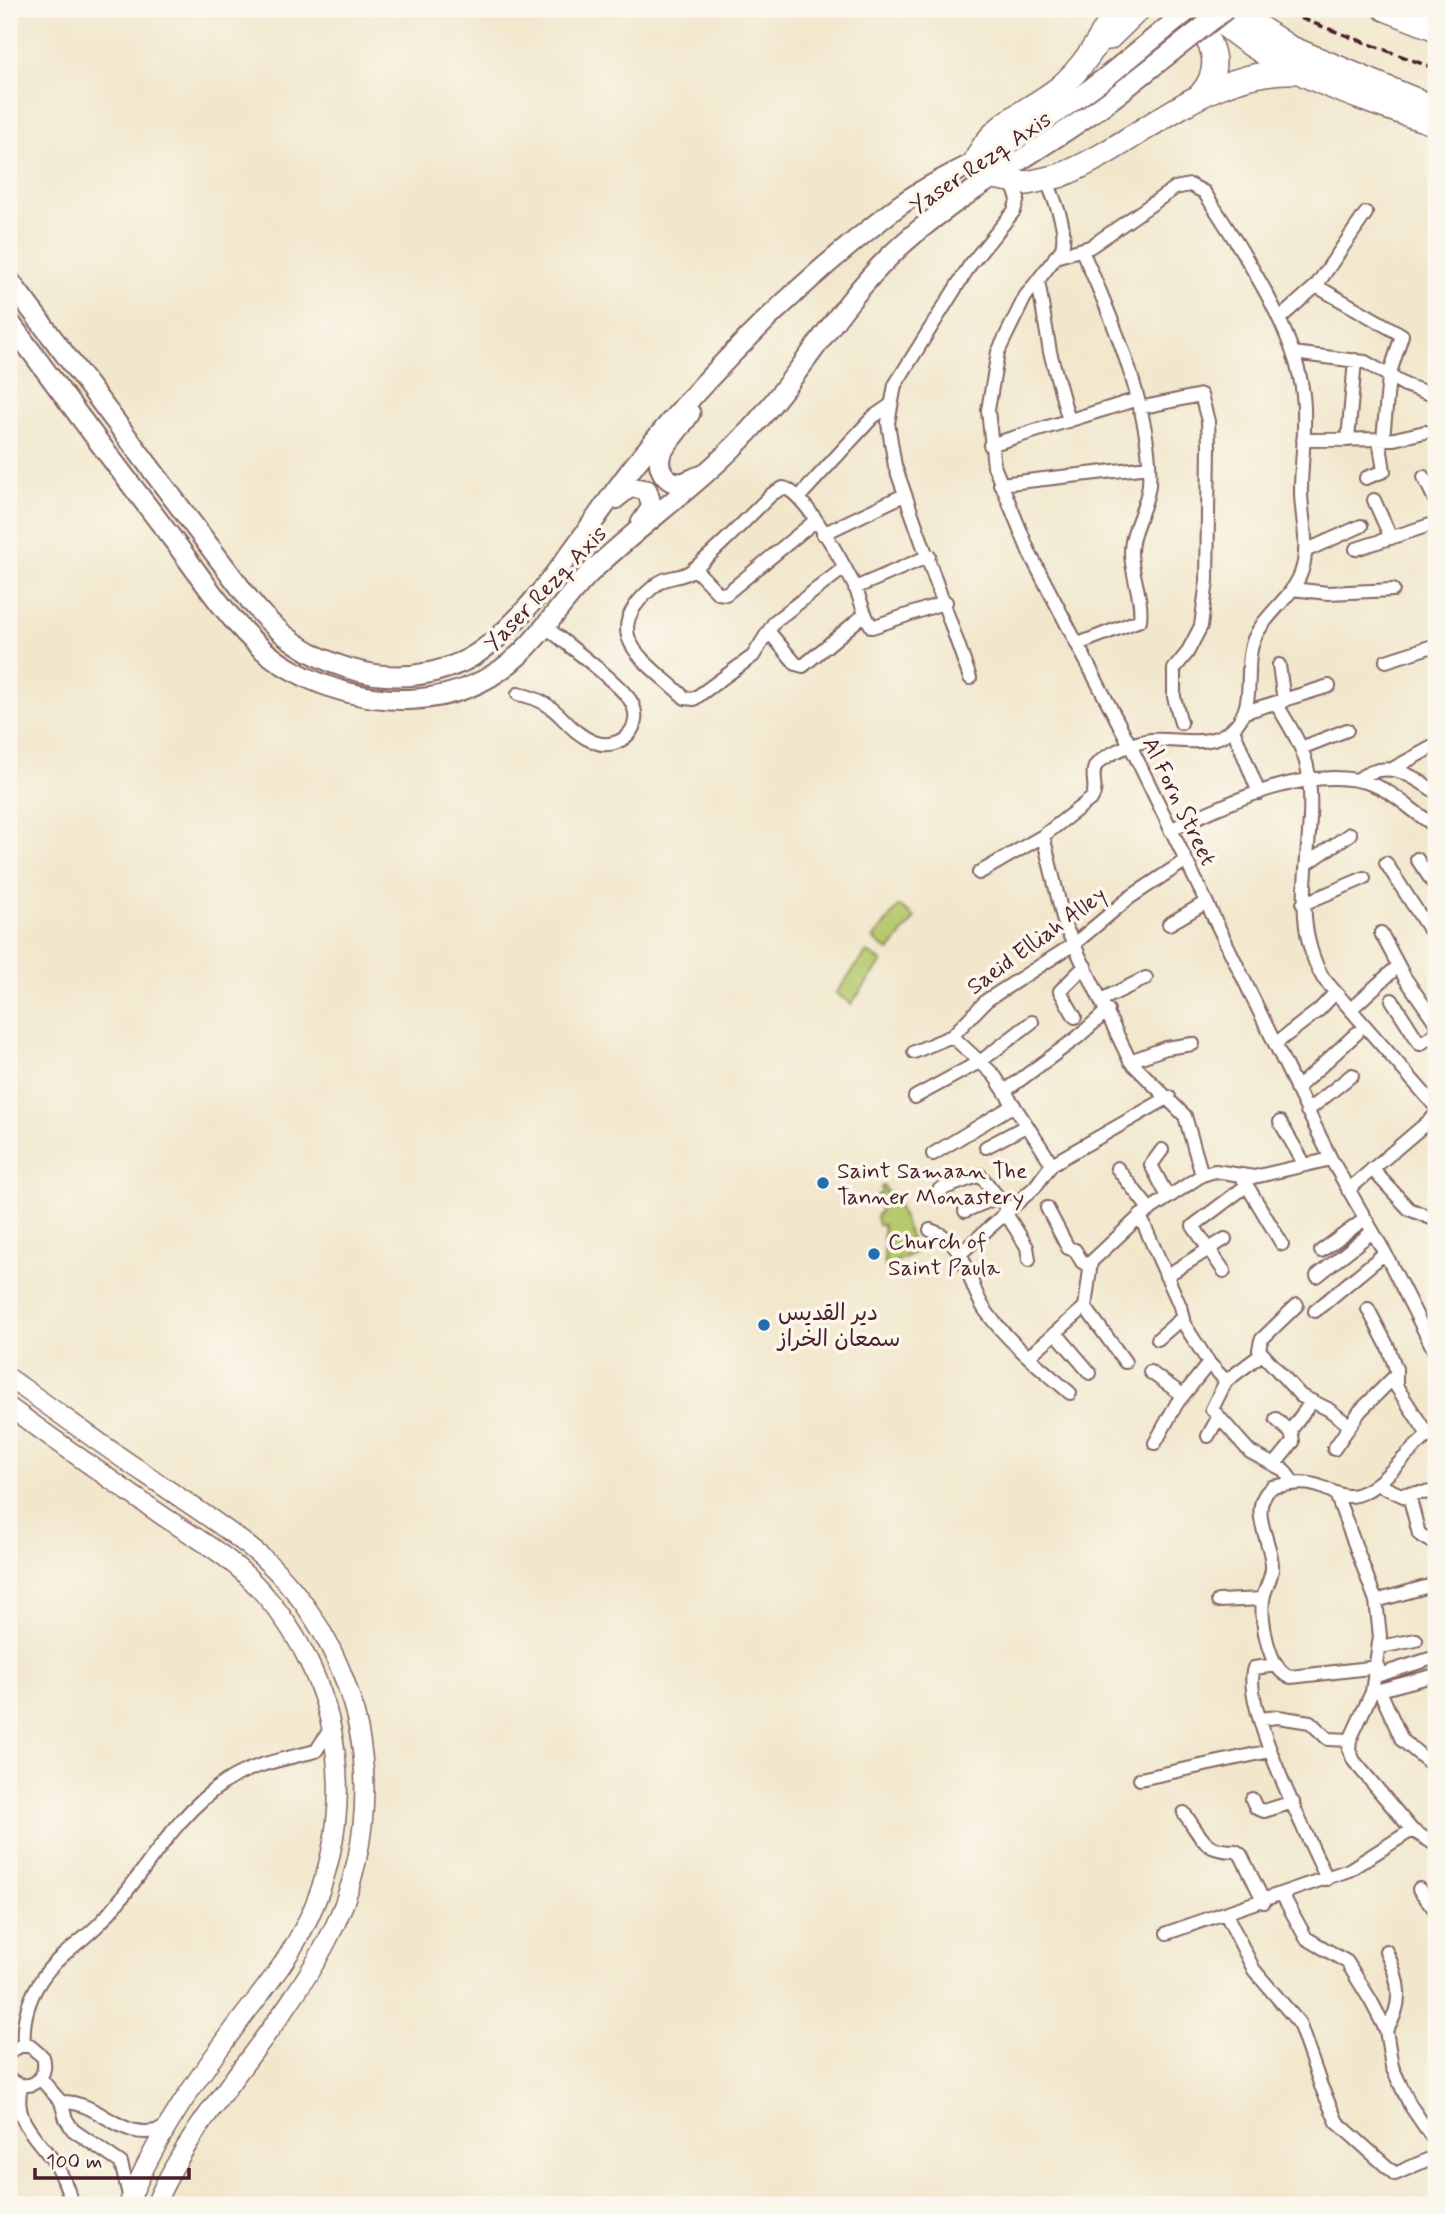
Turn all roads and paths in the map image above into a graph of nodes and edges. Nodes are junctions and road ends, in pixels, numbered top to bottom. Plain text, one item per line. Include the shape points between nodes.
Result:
1 (1116, 9) edge
2 (1139, 9) edge
3 (1189, 9) edge
4 (1207, 9) edge
5 (1226, 9) edge
6 (1232, 9) edge
7 (1385, 9) edge
8 (1436, 29) edge
9 (1086, 58) junction
10 (1302, 72) junction
11 (1200, 94) junction
12 (1436, 108) edge
13 (1436, 124) edge
14 (993, 174) junction
15 (1041, 181) junction
16 (1366, 213) dead end
17 (1082, 251) junction
18 (1055, 257) junction
19 (9, 280) edge
20 (1038, 280) junction
21 (1316, 286) junction
22 (1279, 319) junction
23 (9, 321) edge
24 (1293, 353) junction
25 (1355, 360) junction
26 (1389, 376) junction
27 (704, 383) junction
28 (1436, 396) edge
29 (1138, 403) junction
30 (889, 406) junction
31 (1069, 421) junction
32 (1425, 432) dead end
33 (1381, 439) junction
34 (1303, 440) junction
35 (1348, 440) junction
36 (990, 445) junction
37 (1149, 467) junction
38 (708, 472) junction
39 (1424, 477) dead end
40 (1366, 478) dead end
41 (1000, 484) junction
42 (904, 495) junction
43 (800, 496) junction
44 (1374, 500) dead end
45 (1436, 502) edge
46 (593, 521) junction
47 (816, 521) junction
48 (1436, 523) edge
49 (1361, 526) dead end
50 (823, 534) junction
51 (632, 535) junction
52 (1391, 538) junction
53 (1356, 549) dead end
54 (1305, 551) junction
55 (929, 556) junction
56 (694, 568) junction
57 (844, 568) junction
58 (855, 588) junction
59 (1292, 589) junction
60 (1393, 590) dead end
61 (946, 602) junction
62 (865, 614) junction
63 (545, 626) junction
64 (769, 632) junction
65 (1077, 644) junction
66 (1436, 645) edge
67 (1386, 661) dead end
68 (1279, 666) dead end
69 (971, 678) dead end
70 (1329, 686) dead end
71 (518, 695) dead end
72 (1280, 702) junction
73 (1245, 712) junction
74 (1181, 723) dead end
75 (1233, 729) junction
76 (1347, 730) dead end
77 (1130, 745) junction
78 (1436, 745) edge
79 (1301, 748) junction
80 (1394, 768) junction
81 (1357, 779) junction
82 (1309, 780) junction
83 (1436, 792) edge
84 (1259, 793) junction
85 (1436, 826) edge
86 (1170, 830) junction
87 (1350, 834) dead end
88 (1043, 836) junction
89 (1417, 859) dead end
90 (1185, 861) junction
91 (1308, 863) junction
92 (1386, 863) dead end
93 (979, 873) dead end
94 (1364, 878) dead end
95 (1436, 887) edge
96 (1205, 902) junction
97 (1303, 904) junction
98 (1170, 924) dead end
99 (1436, 925) edge
100 (1381, 933) dead end
101 (1074, 944) junction
102 (1085, 966) junction
103 (1398, 967) junction
104 (1146, 978) dead end
105 (1335, 993) junction
106 (1392, 1000) dead end
107 (1105, 1004) junction
108 (1351, 1009) junction
109 (1075, 1017) dead end
110 (1032, 1022) dead end
111 (1436, 1023) edge
112 (1357, 1033) dead end
113 (1436, 1033) edge
114 (952, 1036) junction
115 (1194, 1044) dead end
116 (1275, 1044) junction
117 (914, 1052) dead end
118 (981, 1061) junction
119 (1130, 1061) junction
120 (1352, 1074) dead end
121 (1296, 1089) junction
122 (1005, 1091) junction
123 (915, 1097) dead end
124 (1169, 1097) junction
125 (1013, 1105) junction
126 (1436, 1107) edge
127 (1307, 1111) junction
128 (1436, 1115) edge
129 (1280, 1122) dead end
130 (1026, 1126) junction
131 (986, 1147) dead end
132 (1162, 1150) dead end
133 (933, 1154) dead end
134 (1331, 1159) junction
135 (1052, 1164) junction
136 (1305, 1165) junction
137 (1117, 1168) dead end
138 (1373, 1169) junction
139 (1202, 1175) junction
140 (1244, 1181) junction
141 (939, 1190) dead end
142 (1348, 1190) junction
143 (998, 1197) junction
144 (1168, 1197) junction
145 (1436, 1204) edge
146 (1047, 1208) dead end
147 (965, 1210) dead end
148 (1007, 1211) junction
149 (1145, 1213) junction
150 (1431, 1217) edge
151 (1365, 1219) junction
152 (930, 1230) dead end
153 (1372, 1233) junction
154 (1225, 1239) dead end
155 (1282, 1244) dead end
156 (1207, 1249) junction
157 (1321, 1251) dead end
158 (961, 1252) junction
159 (1385, 1253) junction
160 (1029, 1260) dead end
161 (1089, 1265) junction
162 (1224, 1271) dead end
163 (1166, 1276) junction
164 (1317, 1276) dead end
165 (1297, 1306) dead end
166 (1085, 1307) junction
167 (1368, 1309) dead end
168 (1315, 1311) dead end
169 (1182, 1318) junction
170 (1056, 1333) junction
171 (1158, 1339) dead end
172 (1262, 1354) junction
173 (1436, 1354) edge
174 (1029, 1356) junction
175 (1125, 1362) dead end
176 (1209, 1363) junction
177 (1150, 1371) dead end
178 (1090, 1373) dead end
179 (1396, 1375) junction
180 (9, 1378) edge
181 (1226, 1381) junction
182 (1070, 1393) dead end
183 (1183, 1395) junction
184 (1312, 1401) junction
185 (9, 1407) edge
186 (1218, 1418) junction
187 (1276, 1419) dead end
188 (1349, 1425) junction
189 (1291, 1433) junction
190 (1432, 1433) edge
191 (1208, 1436) dead end
192 (1155, 1443) dead end
193 (1334, 1449) dead end
194 (1276, 1464) junction
195 (141, 1471) junction
196 (1294, 1484) junction
197 (1377, 1484) junction
198 (125, 1490) junction
199 (1436, 1492) edge
200 (1336, 1494) junction
201 (1402, 1494) junction
202 (1436, 1544) edge
203 (288, 1584) junction
204 (1436, 1584) edge
205 (268, 1599) junction
206 (1263, 1599) junction
207 (1218, 1601) dead end
208 (1376, 1601) junction
209 (1416, 1640) dead end
210 (1380, 1647) junction
211 (1436, 1657) edge
212 (1277, 1665) junction
213 (1377, 1672) junction
214 (1436, 1675) edge
215 (1376, 1691) junction
216 (1260, 1718) junction
217 (332, 1726) junction
218 (1350, 1740) junction
219 (316, 1751) junction
220 (1270, 1751) junction
221 (338, 1764) junction
222 (1436, 1768) edge
223 (1140, 1779) dead end
224 (1252, 1799) dead end
225 (1293, 1802) junction
226 (1184, 1813) dead end
227 (1412, 1830) junction
228 (1436, 1845) edge
229 (1327, 1879) junction
230 (1419, 1889) dead end
231 (1283, 1896) junction
232 (1264, 1902) junction
233 (1436, 1911) edge
234 (1226, 1914) junction
235 (1167, 1933) dead end
236 (1386, 1951) dead end
237 (1385, 2030) junction
238 (24, 2045) junction
239 (9, 2053) edge
240 (9, 2078) edge
241 (40, 2078) junction
242 (22, 2086) junction
243 (61, 2102) junction
244 (168, 2127) junction
245 (1436, 2143) edge
246 (1436, 2156) edge
247 (135, 2203) edge
248 (72, 2205) edge
249 (155, 2205) edge

1 - 9 highway
2 - 9 highway
3 - 11 highway via 1210,40 1214,56 1213,73
3 - 14 main road, Yaser Rezq Axis, bridge via 1105,78 1027,133
4 - 10 highway via 1251,44
5 - 14 main road, Yaser Rezq Axis, bridge via 1047,146
6 - 12 highway via 1295,50
7 - 8 highway
9 - 14 highway via 1056,90 995,131
10 - 11 highway via 1249,74
10 - 13 highway
11 - 15 highway via 1091,161
14 - 15 highway
14 - 27 main road, Yaser Rezq Axis via 892,211 761,325
14 - 30 street via 1018,198 1014,211 970,265 906,362
14 - 38 main road, Yaser Rezq Axis via 891,255 767,411
15 - 18 street via 1056,225
16 - 21 street
17 - 18 street
17 - 22 street via 1166,193 1182,185 1198,187
17 - 29 street
18 - 20 street, Al Forn Street
19 - 46 main road, Yaser Rezq Axis via 263,616 302,649 328,663 372,674 418,674 474,655 509,626
20 - 31 street via 1050,352
20 - 36 street, Al Forn Street via 1014,314 998,352 988,410
21 - 22 street
21 - 26 street via 1402,335
22 - 24 street
23 - 63 main road, Yaser Rezq Axis via 235,621 260,648 290,668 368,698 428,699 495,674
24 - 25 street
24 - 34 street via 1303,396
25 - 26 street via 1374,365
25 - 35 street
26 - 28 street
26 - 33 street
27 - 38 main road via 659,461 665,477 675,482
27 - 46 main road, Yaser Rezq Axis
29 - 31 street
29 - 37 street
29 - 74 street via 1201,395 1208,421 1207,581 1201,626 1174,669 1174,697
30 - 42 street via 890,445
30 - 43 street via 873,417
31 - 36 street
32 - 33 street
33 - 35 street
33 - 40 street via 1384,471
34 - 35 street
34 - 54 street
36 - 41 street, Al Forn Street
37 - 41 street
37 - 65 street via 1146,500 1131,551 1140,620
38 - 51 main road, Yaser Rezq Axis
39 - 45 street
41 - 65 street, Al Forn Street
42 - 50 street
42 - 55 street
43 - 47 street
43 - 56 street via 790,488 777,490
44 - 52 street
46 - 51 main road via 626,489 643,488 652,498 652,507
47 - 50 street
47 - 56 street via 726,594 718,593
48 - 52 street
49 - 54 street
50 - 57 street
51 - 63 main road, Yaser Rezq Axis via 591,571
52 - 53 street
54 - 59 street
55 - 58 street
55 - 61 street
56 - 64 street via 649,590 632,612 626,631 629,645 685,698 698,697 753,656
57 - 58 street
57 - 64 street via 780,616
58 - 62 street
59 - 60 street via 1328,593
59 - 73 street via 1265,619 1251,648
61 - 62 street via 876,628
61 - 69 street
62 - 64 street via 803,666 796,664
63 - 71 street via 627,696 635,716 632,730 622,741 601,744 583,736 552,707
65 - 77 street, Al Forn Street
66 - 67 street
68 - 72 street
70 - 72 street
72 - 73 street
72 - 79 street
73 - 75 street
75 - 77 street via 1203,741 1147,740
75 - 84 street
76 - 79 street
77 - 86 street, Al Forn Street
77 - 88 street via 1096,764 1094,795
78 - 80 street
79 - 82 street
80 - 81 street via 1374,769
80 - 83 street
81 - 82 street
81 - 85 street via 1388,791
82 - 84 street
82 - 91 street
84 - 86 street
86 - 90 street, Al Forn Street
87 - 91 street
88 - 93 street
88 - 101 street via 1061,912
89 - 95 street
90 - 96 street, Al Forn Street
90 - 101 street, Saeid Elliah Alley via 1129,898
91 - 97 street
92 - 99 street via 1428,928
94 - 97 street
96 - 98 street
96 - 116 street, Al Forn Street
97 - 105 street via 1306,943
100 - 103 street
101 - 102 street
101 - 114 street, Saeid Elliah Alley via 987,1000
102 - 107 street
102 - 109 street via 1060,991
103 - 108 street
103 - 111 street
104 - 107 street
105 - 108 street
105 - 116 street
106 - 113 street via 1420,1044
107 - 119 street
107 - 122 street via 1078,1037
108 - 126 street
110 - 118 street
112 - 121 street
114 - 117 street, Saeid Elliah Alley
114 - 118 street
115 - 119 street
116 - 121 street, Al Forn Street
118 - 122 street
118 - 123 street
119 - 124 street
120 - 127 street
121 - 127 street, Al Forn Street
122 - 125 street
124 - 135 street
124 - 139 street via 1185,1116
125 - 130 street
125 - 133 street
127 - 134 street, Al Forn Street
128 - 138 street
129 - 136 street
130 - 131 street
130 - 135 street
132 - 144 street via 1151,1165
134 - 136 street
134 - 142 street, Al Forn Street
135 - 148 street via 1035,1187
136 - 140 street
137 - 149 street
138 - 142 street
138 - 150 street via 1409,1209
139 - 140 street via 1215,1171
139 - 144 street
140 - 155 street
140 - 156 street via 1195,1222 1194,1229
141 - 143 street via 981,1175
142 - 151 street, Al Forn Street
143 - 147 street
143 - 148 street
144 - 149 street
145 - 150 street
146 - 161 street via 1068,1248
148 - 158 street
148 - 160 street via 1027,1247
149 - 161 street
149 - 163 street
151 - 153 street, Al Forn Street
151 - 157 street
152 - 158 street via 948,1238
153 - 159 street, Al Forn Street
153 - 164 street
154 - 156 street
156 - 162 street
156 - 163 street
158 - 174 street via 981,1303
159 - 168 street
159 - 173 street, Al Forn Street
161 - 166 street
163 - 169 street
165 - 172 street via 1261,1340
166 - 170 street
166 - 175 street
167 - 179 street via 1388,1347
169 - 171 street
169 - 176 street
170 - 174 street
170 - 178 street
172 - 181 street
172 - 184 street via 1301,1396
174 - 182 street
176 - 181 street
176 - 183 street
177 - 183 street
179 - 188 street
179 - 190 street via 1396,1386
180 - 195 street
181 - 186 street via 1212,1409
183 - 192 street
184 - 188 street
184 - 189 street
185 - 198 street
186 - 191 street
186 - 194 street via 1250,1452
187 - 189 street
188 - 193 street
189 - 194 street via 1293,1442
190 - 197 street
194 - 196 street
195 - 198 street via 139,1486
195 - 203 street via 236,1537
196 - 200 street via 1314,1485
196 - 206 street via 1272,1487 1263,1500 1261,1524 1272,1568
197 - 200 street via 1360,1494
197 - 201 street
198 - 205 street via 214,1549
199 - 201 street
200 - 208 street
201 - 202 street via 1414,1508 1419,1534
203 - 205 street
203 - 249 street via 332,1650 355,1710 364,1785 356,1866 337,1923 316,1963 195,2130
204 - 208 street
205 - 217 street via 306,1656
206 - 207 street
206 - 212 street via 1265,1634
208 - 210 street
209 - 210 street
210 - 213 street
211 - 213 street
212 - 213 street via 1292,1677
212 - 216 street via 1253,1671 1252,1692
213 - 215 street
214 - 215 street
215 - 218 street
215 - 222 street via 1402,1740
216 - 218 street via 1310,1722 1328,1739
216 - 220 street
217 - 219 street
217 - 221 street
218 - 227 street via 1354,1760
219 - 221 street
219 - 238 street via 242,1773 190,1812 104,1919 48,1970 24,2018
220 - 223 street
220 - 225 street
221 - 244 street via 335,1838 325,1880 308,1920
224 - 225 street via 1256,1808 1264,1811
225 - 229 street
226 - 232 street via 1211,1848 1236,1851 1241,1856
227 - 228 street
227 - 229 street via 1361,1865
229 - 231 street
230 - 233 street
231 - 232 street
231 - 237 street via 1306,1938 1347,1962
232 - 234 street
234 - 235 street
234 - 246 street via 1254,1970 1299,2023 1331,2111 1345,2132 1395,2174
236 - 237 street via 1399,1996 1398,2009
237 - 245 street via 1392,2067 1414,2113
238 - 239 street
238 - 241 street via 36,2048 43,2057 45,2068
240 - 242 street
241 - 242 street
241 - 243 street
242 - 248 street via 18,2099 22,2120 62,2175
243 - 244 street via 84,2105 133,2132
243 - 247 street via 65,2119 74,2130 121,2163
244 - 247 street

